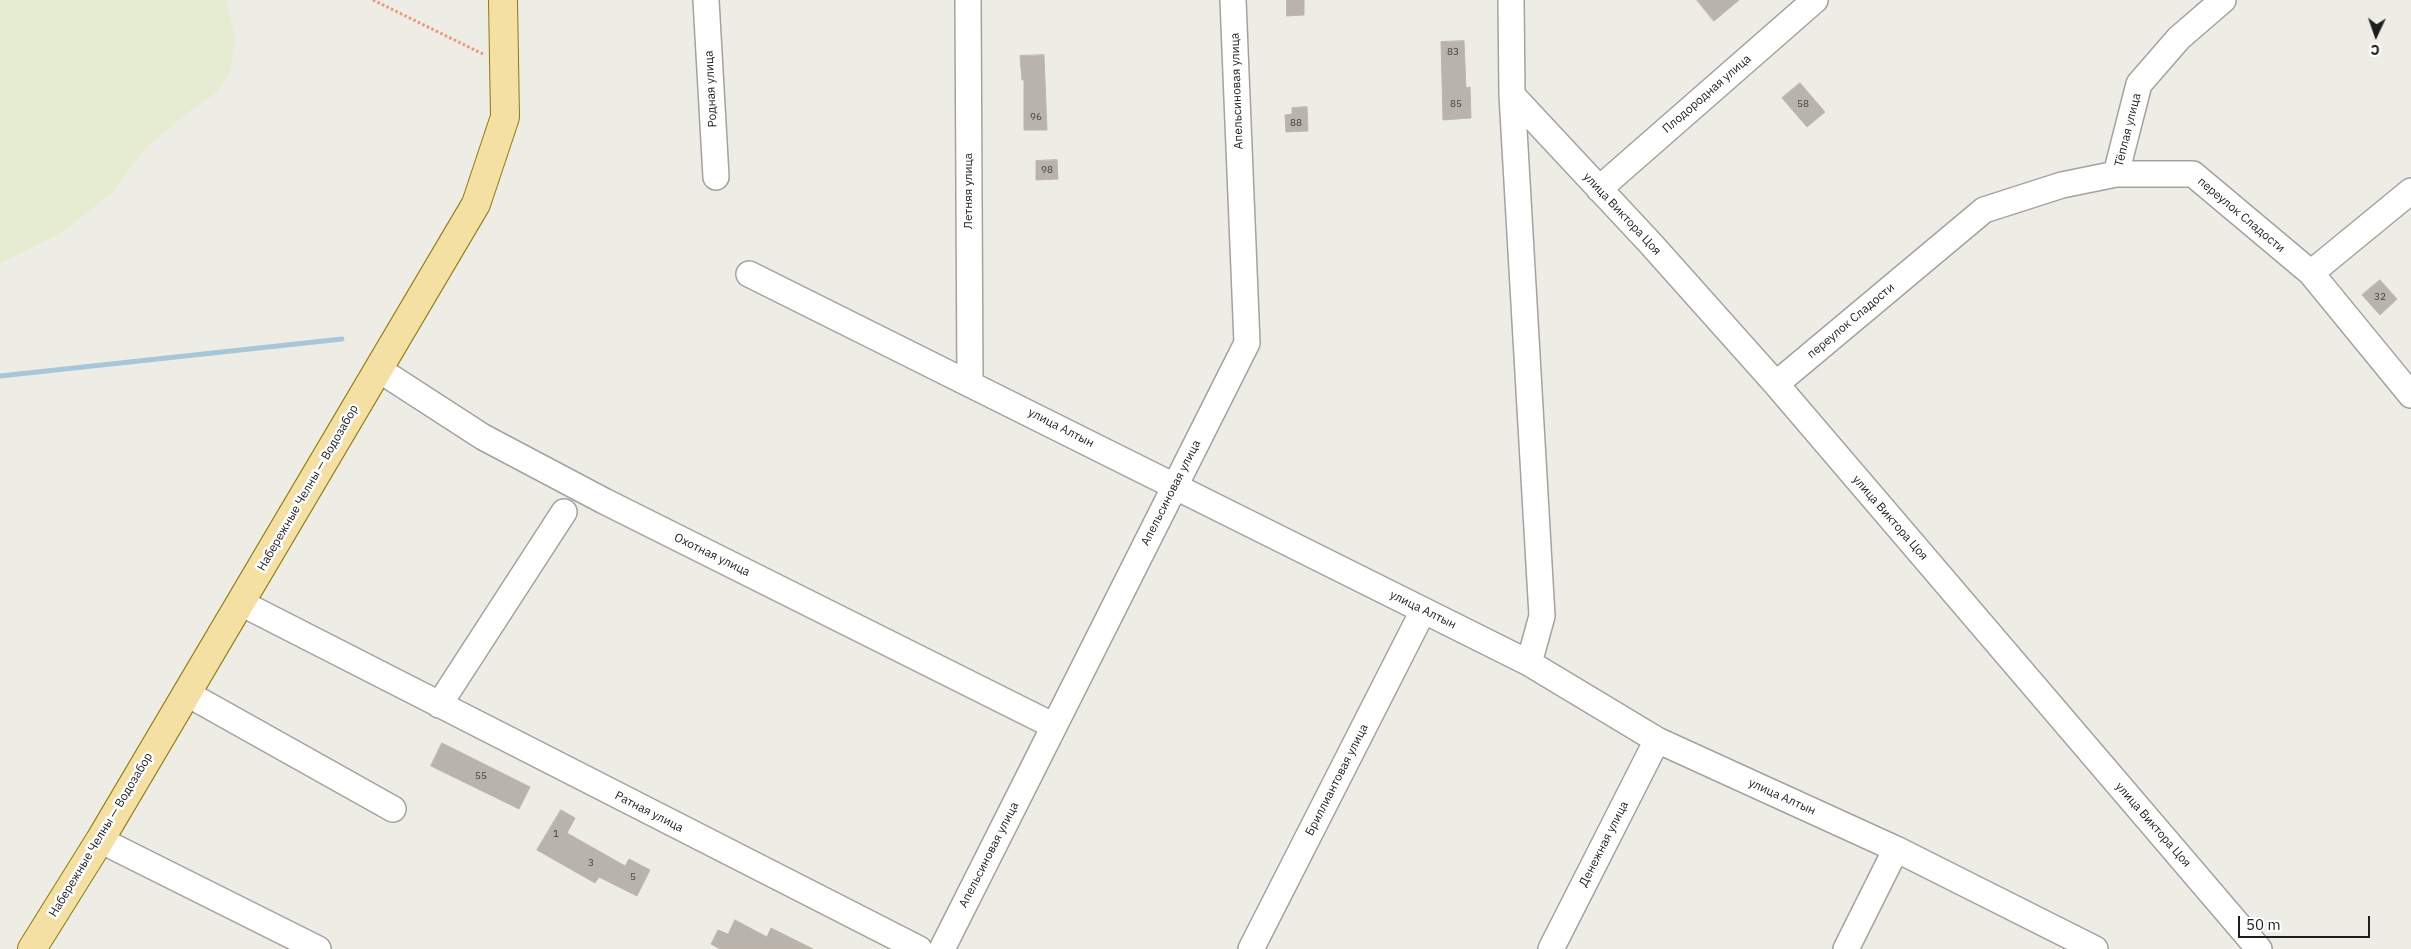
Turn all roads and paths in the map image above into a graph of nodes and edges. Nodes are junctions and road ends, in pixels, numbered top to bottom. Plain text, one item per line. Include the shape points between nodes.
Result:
1 (373, 0) edge
2 (503, 0) edge
3 (706, 0) edge
4 (968, 0) edge
5 (1233, 0) edge
6 (1511, 0) edge
7 (1815, 0) edge
8 (2223, 0) edge
9 (504, 64) junction
10 (1512, 95) junction
11 (2116, 174) junction
12 (716, 177) dead end
13 (1599, 189) junction
14 (2411, 191) edge
15 (2311, 273) junction
16 (749, 274) dead end
17 (378, 369) junction
18 (970, 383) junction
19 (1776, 384) junction
20 (2411, 395) edge
21 (1175, 486) junction
22 (564, 512) dead end
23 (241, 603) junction
24 (1423, 610) junction
25 (1529, 663) junction
26 (186, 693) junction
27 (439, 705) junction
28 (1054, 726) junction
29 (1657, 740) junction
30 (393, 809) dead end
31 (100, 840) junction
32 (1896, 849) junction
33 (32, 949) edge
34 (318, 949) edge
35 (920, 949) edge
36 (942, 949) edge
37 (1251, 949) edge
38 (1551, 949) edge
39 (1846, 949) edge
40 (2096, 949) edge
41 (2259, 949) edge

1 - 9 path
2 - 9 main road, Набережные Челны — Водозабор
3 - 12 street, Родная улица
4 - 18 street, Летняя улица
5 - 21 street, Апельсиновая улица via 1247,342
6 - 10 street
7 - 13 street, Плодородная улица
8 - 11 street, Тёплая улица via 2179,38 2139,84
9 - 17 main road, Набережные Челны — Водозабор via 505,117 476,204
10 - 13 street, улица Виктора Цоя
10 - 25 street via 1542,616
11 - 15 street, переулок Сладости via 2193,174
11 - 19 street, переулок Сладости via 2062,185 1984,210
13 - 19 street, улица Виктора Цоя
14 - 15 street
15 - 20 street, переулок Сладости
16 - 18 street, улица Алтын
17 - 23 main road, Набережные Челны — Водозабор
17 - 28 street, Охотная улица via 483,437 604,501
18 - 21 street, улица Алтын
19 - 41 street, улица Виктора Цоя
21 - 24 street, улица Алтын
21 - 28 street, Апельсиновая улица
22 - 27 street
23 - 26 main road, Набережные Челны — Водозабор
23 - 27 street, Ратная улица
24 - 25 street, улица Алтын
24 - 37 street, Бриллиантовая улица
25 - 29 street, улица Алтын
26 - 30 street
26 - 31 main road, Набережные Челны — Водозабор
27 - 35 street, Ратная улица
28 - 36 street, Апельсиновая улица
29 - 32 street, улица Алтын
29 - 38 street, Денежная улица
31 - 33 main road, Набережные Челны — Водозабор
31 - 34 street
32 - 39 street
32 - 40 street, улица Алтын

